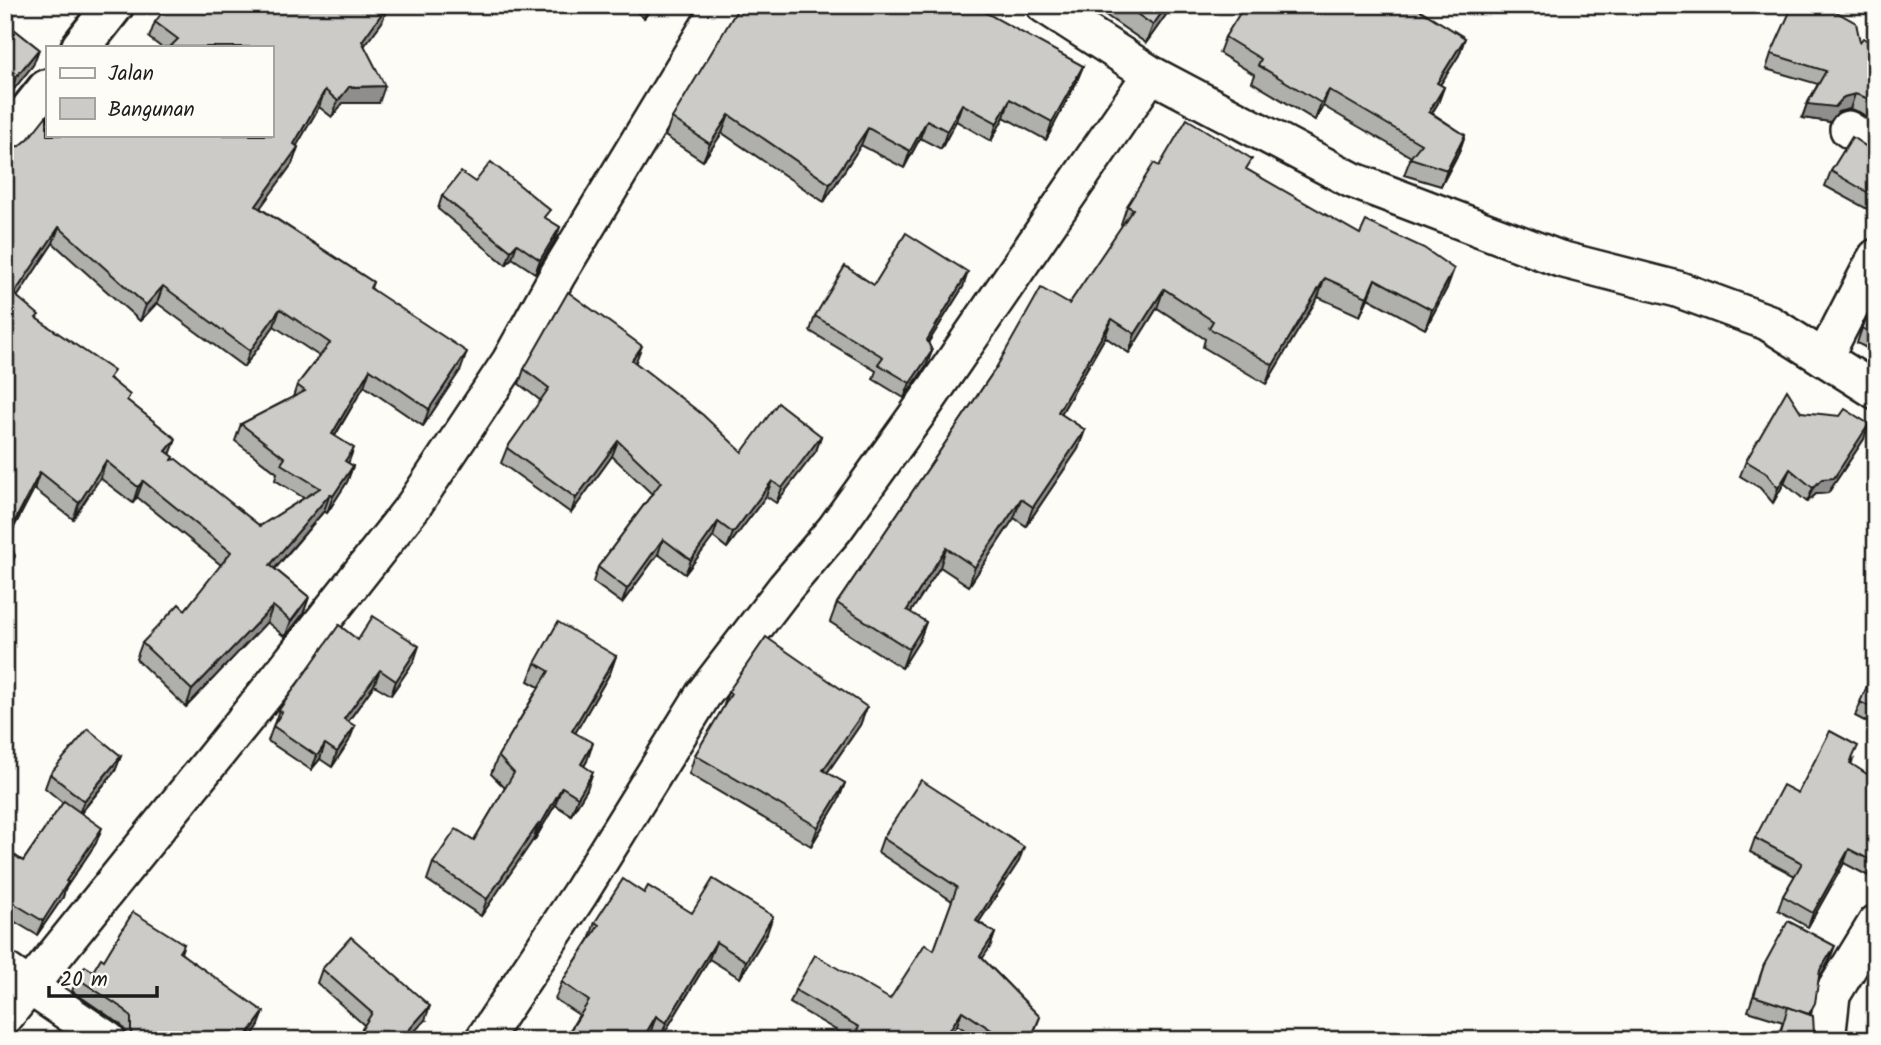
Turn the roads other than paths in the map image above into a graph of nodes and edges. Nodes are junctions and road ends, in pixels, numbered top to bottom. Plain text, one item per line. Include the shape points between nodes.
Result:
1 (114, 5) edge
2 (721, 5) edge
3 (1044, 5) edge
4 (82, 46) edge
5 (1151, 74) junction
6 (46, 90) edge
7 (5, 142) edge
8 (1876, 257) edge
9 (1824, 358) junction
10 (1876, 391) edge
11 (1876, 923) edge
12 (18, 978) edge
13 (5, 1017) edge
14 (108, 1040) edge
15 (483, 1040) edge
16 (1827, 1040) edge

1 - 4 street
2 - 12 street via 510,361 414,505 271,687
3 - 5 street
5 - 9 street via 1352,180 1560,258 1677,289 1754,318
5 - 15 street via 835,529 703,695
6 - 7 street
8 - 9 street
9 - 10 street
11 - 16 street via 1832,995
12 - 13 street
12 - 14 street

